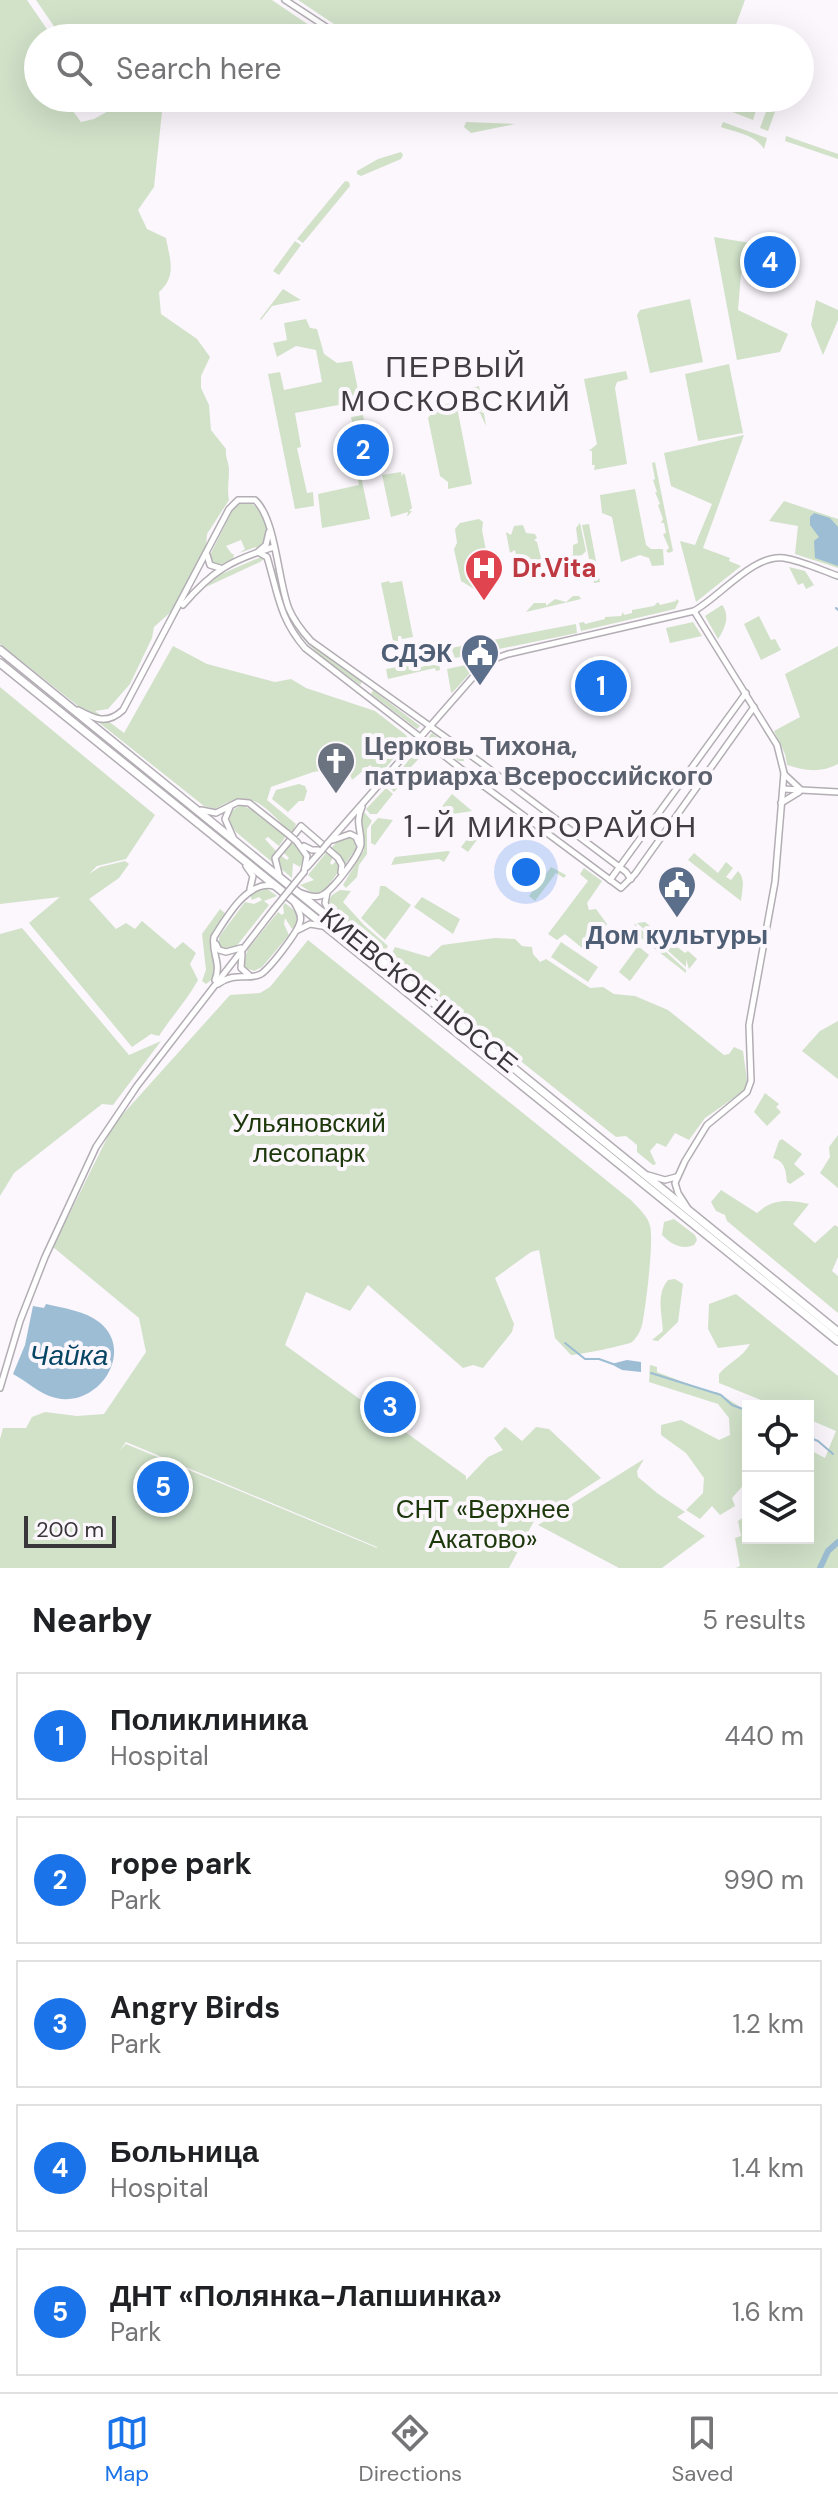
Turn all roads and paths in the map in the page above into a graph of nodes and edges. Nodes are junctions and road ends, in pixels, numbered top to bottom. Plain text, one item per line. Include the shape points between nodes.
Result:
1 (285, 0) edge
2 (322, 24) edge
3 (269, 531) junction
4 (274, 547) junction
5 (258, 552) junction
6 (207, 554) junction
7 (277, 556) junction
8 (268, 559) junction
9 (221, 568) junction
10 (838, 576) edge
11 (694, 611) junction
12 (175, 614) junction
13 (0, 650) edge
14 (0, 663) edge
15 (746, 693) junction
16 (62, 700) junction
17 (754, 707) junction
18 (429, 727) junction
19 (420, 736) junction
20 (466, 752) junction
21 (453, 762) junction
22 (784, 773) junction
23 (783, 789) junction
24 (804, 791) junction
25 (838, 792) edge
26 (366, 799) junction
27 (238, 802) junction
28 (781, 803) junction
29 (193, 806) junction
30 (293, 838) junction
31 (237, 842) junction
32 (326, 846) junction
33 (360, 849) junction
34 (240, 859) junction
35 (620, 867) junction
36 (304, 872) junction
37 (340, 877) junction
38 (631, 879) junction
39 (610, 880) junction
40 (285, 881) junction
41 (278, 888) junction
42 (248, 893) junction
43 (327, 893) junction
44 (296, 896) junction
45 (331, 925) junction
46 (297, 930) junction
47 (217, 932) junction
48 (245, 945) junction
49 (254, 976) junction
50 (212, 988) junction
51 (644, 1173) junction
52 (679, 1173) junction
53 (689, 1210) junction
54 (838, 1332) edge
55 (838, 1341) edge
56 (0, 1388) edge

1 - 2 street
3 - 4 street
3 - 5 street
3 - 6 street via 255,500 233,502
4 - 5 street
4 - 7 street
5 - 8 street
5 - 9 street
6 - 9 street via 210,565
6 - 12 street
7 - 8 street
7 - 18 street via 288,607 302,630
8 - 19 street via 278,604 294,636
9 - 12 street
10 - 11 street via 792,560 763,561
11 - 15 street
11 - 18 street via 491,660
12 - 16 street via 115,717 94,718
13 - 16 highway, КИЕВСКОЕ ШОССЕ
14 - 34 highway, КИЕВСКОЕ ШОССЕ
15 - 17 street
15 - 35 street
16 - 29 highway, КИЕВСКОЕ ШОССЕ
17 - 22 street via 777,745
17 - 38 street
18 - 19 street
18 - 20 street
19 - 21 street
19 - 26 street
20 - 21 street via 465,764
20 - 35 street
21 - 39 street
22 - 23 street
22 - 24 street
23 - 24 street
23 - 28 street
24 - 25 street
24 - 28 street
26 - 32 street
26 - 33 street via 357,819
27 - 29 street via 213,814
27 - 30 street via 255,806
27 - 31 street via 225,819
28 - 52 street via 775,882 749,1025 750,1087 707,1125
29 - 31 highway, КИЕВСКОЕ ШОССЕ
30 - 32 street via 312,850
30 - 36 street via 307,858
30 - 37 street via 301,826 338,858
30 - 40 street via 275,861
31 - 40 highway, КИЕВСКОЕ ШОССЕ
32 - 33 street via 348,834 356,837
32 - 36 street
33 - 37 street
34 - 41 highway, КИЕВСКОЕ ШОССЕ
34 - 42 street via 253,876
35 - 38 street
35 - 39 street
36 - 48 street, bridge
37 - 43 street
38 - 39 street via 621,888
40 - 44 highway, КИЕВСКОЕ ШОССЕ
41 - 42 street via 260,885
41 - 44 highway, КИЕВСКОЕ ШОССЕ
42 - 47 street
43 - 44 street
43 - 45 street
44 - 45 highway, КИЕВСКОЕ ШОССЕ
44 - 46 street
45 - 46 street
45 - 51 highway, КИЕВСКОЕ ШОССЕ
45 - 55 highway, КИЕВСКОЕ ШОССЕ
46 - 49 street
47 - 48 street via 217,946 223,952
47 - 50 street via 213,942 219,967
48 - 49 street via 241,968
48 - 50 street
49 - 50 street via 231,976
50 - 56 street via 96,1147 45,1257
51 - 52 street via 671,1180
51 - 53 highway, КИЕВСКОЕ ШОССЕ
52 - 53 street via 676,1190
53 - 54 highway, КИЕВСКОЕ ШОССЕ

